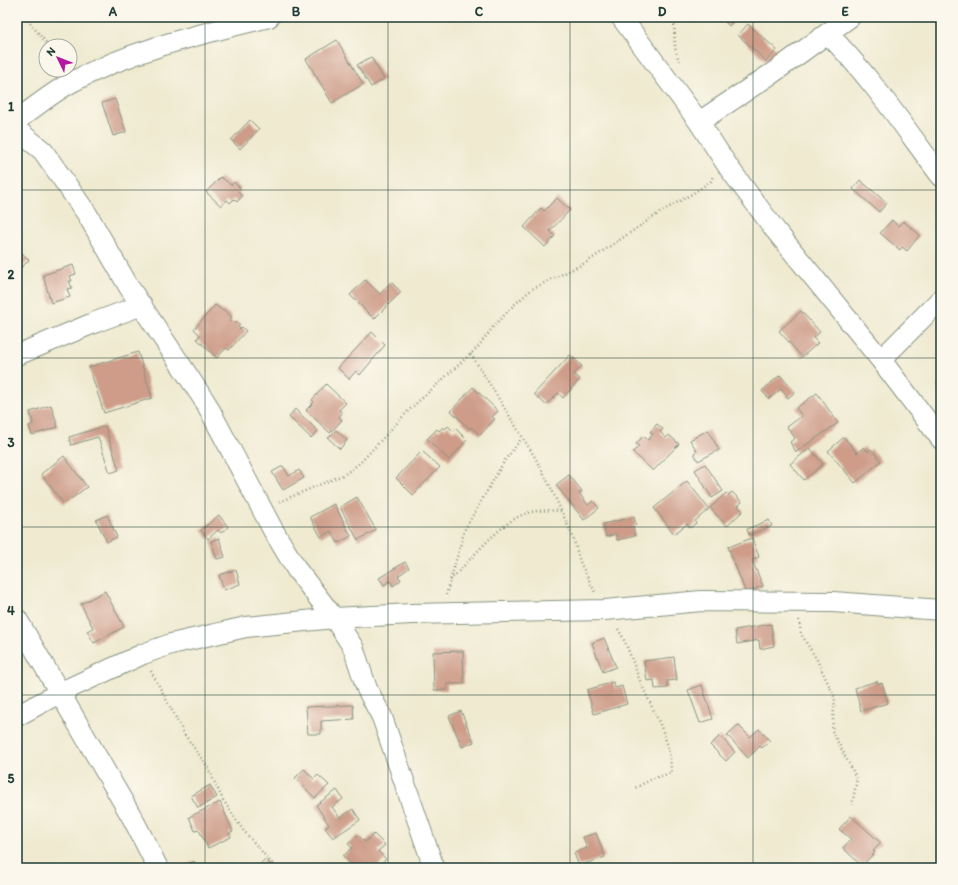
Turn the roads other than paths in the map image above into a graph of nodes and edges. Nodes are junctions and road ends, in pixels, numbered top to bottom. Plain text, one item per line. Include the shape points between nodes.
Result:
1 (269, 17) edge
2 (621, 17) edge
3 (850, 17) edge
4 (224, 22) edge
5 (828, 34) junction
6 (17, 120) edge
7 (699, 122) junction
8 (17, 130) edge
9 (941, 176) edge
10 (941, 299) edge
11 (142, 305) junction
12 (17, 355) edge
13 (881, 360) junction
14 (941, 439) edge
15 (941, 610) edge
16 (334, 618) junction
17 (17, 619) edge
18 (61, 692) junction
19 (17, 716) edge
20 (158, 868) edge
21 (434, 868) edge

1 - 4 street
2 - 7 street
3 - 5 street
4 - 6 street via 113,62 71,82
5 - 7 street
5 - 9 street via 855,61
7 - 13 street via 776,231
8 - 11 street via 43,152 87,214
10 - 13 street
11 - 12 street
11 - 16 street via 206,403 297,570
13 - 14 street
15 - 16 street via 833,602 701,601 605,610
16 - 18 street via 246,627 171,644 143,654
16 - 21 street via 353,647 367,689 382,717
17 - 18 street
18 - 19 street
18 - 20 street

